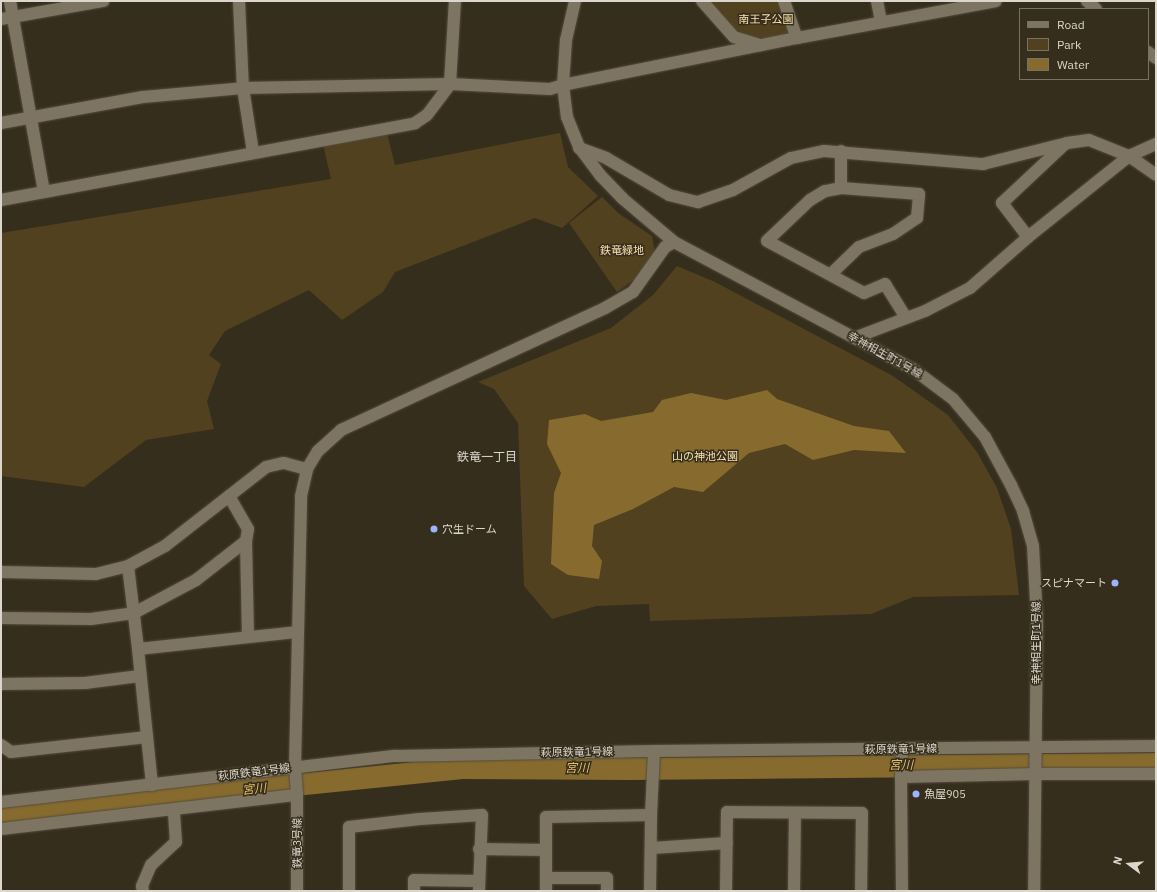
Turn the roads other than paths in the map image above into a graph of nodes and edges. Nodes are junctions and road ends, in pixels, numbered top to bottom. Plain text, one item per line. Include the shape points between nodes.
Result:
1 (10, 1) edge
2 (103, 1) edge
3 (239, 1) edge
4 (455, 1) edge
5 (575, 1) edge
6 (702, 1) edge
7 (784, 1) edge
8 (877, 1) edge
9 (996, 1) edge
10 (1087, 1) edge
11 (1095, 8) edge
12 (13, 16) junction
13 (1, 19) edge
14 (881, 22) junction
15 (797, 38) junction
16 (763, 46) junction
17 (450, 84) junction
18 (563, 85) junction
19 (243, 88) junction
20 (30, 118) junction
21 (1, 123) edge
22 (1067, 143) junction
23 (1156, 144) edge
24 (579, 148) junction
25 (253, 152) junction
26 (842, 152) junction
27 (1129, 156) junction
28 (1156, 175) edge
29 (841, 188) junction
30 (44, 192) junction
31 (1, 200) edge
32 (1028, 237) junction
33 (674, 242) junction
34 (831, 274) junction
35 (906, 317) junction
36 (854, 338) junction
37 (307, 469) junction
38 (229, 496) junction
39 (246, 541) junction
40 (128, 566) junction
41 (1, 572) edge
42 (134, 613) junction
43 (1, 618) edge
44 (298, 632) junction
45 (248, 637) junction
46 (138, 649) junction
47 (140, 676) junction
48 (1, 684) edge
49 (147, 737) junction
50 (1, 745) edge
51 (1156, 746) edge
52 (1036, 747) junction
53 (902, 753) junction
54 (654, 754) junction
55 (295, 767) junction
56 (901, 774) junction
57 (1035, 774) junction
58 (1156, 774) edge
59 (152, 785) junction
60 (297, 795) junction
61 (1, 802) edge
62 (174, 810) junction
63 (794, 813) junction
64 (651, 815) junction
65 (1, 829) edge
66 (727, 843) junction
67 (652, 848) junction
68 (479, 849) junction
69 (546, 850) junction
70 (546, 878) junction
71 (479, 886) edge
72 (143, 891) edge
73 (298, 891) edge
74 (349, 891) edge
75 (414, 891) edge
76 (546, 891) edge
77 (607, 891) edge
78 (650, 891) edge
79 (726, 891) edge
80 (794, 891) edge
81 (862, 891) edge
82 (902, 891) edge
83 (1034, 891) edge

1 - 12 street
2 - 12 street
3 - 19 street
4 - 17 street
5 - 18 street, 幸神相生町1号線 via 566,40
6 - 16 street via 734,37
7 - 15 street
8 - 14 street
9 - 14 street
10 - 11 street
12 - 13 street
12 - 20 street
14 - 15 street
15 - 16 street
16 - 18 street
17 - 18 street via 550,89
17 - 19 street
17 - 25 street via 427,115 415,123
18 - 24 street, 幸神相生町1号線 via 567,117
19 - 20 street via 143,97
19 - 25 street
20 - 21 street
20 - 30 street
22 - 26 street via 983,164
22 - 27 street via 1090,140
22 - 32 street via 1002,203
23 - 27 street
24 - 26 street via 606,158 669,195 698,202 733,190 791,158 824,151
24 - 33 street, 幸神相生町1号線 via 622,198
25 - 30 street
26 - 29 street
27 - 28 street
27 - 32 street
29 - 34 street via 826,191 810,200 767,241
29 - 34 street via 918,194 917,218 893,234 859,247
30 - 31 street
32 - 35 street via 970,288 925,311
33 - 36 street, 幸神相生町1号線
33 - 37 street, 鉄竜3号線 via 665,247 633,292 570,324 341,430 318,451
34 - 35 street via 864,293 885,284
35 - 36 street
36 - 52 street, 幸神相生町1号線 via 913,369 953,399 985,437 1023,511 1033,546 1037,619
37 - 38 street via 284,463 266,467
37 - 44 street, 鉄竜3号線 via 301,496
38 - 39 street via 248,529
38 - 40 street via 165,546
39 - 42 street via 196,580
39 - 45 street
40 - 41 street via 96,574
40 - 42 street
42 - 43 street via 91,618
42 - 46 street
44 - 45 street
44 - 55 street, 鉄竜3号線
45 - 46 street
46 - 47 street
47 - 48 street via 85,683
47 - 49 street
49 - 50 street via 11,752
49 - 59 street
51 - 52 street, 萩原鉄竜1号線
52 - 53 street, 萩原鉄竜1号線
52 - 57 street, 幸神相生町1号線
53 - 54 street, 萩原鉄竜1号線
53 - 56 street
54 - 55 street, 萩原鉄竜1号線 via 395,756
54 - 64 street
55 - 59 street, 萩原鉄竜1号線
55 - 60 street, 鉄竜3号線
56 - 57 street
56 - 82 street
57 - 58 street
57 - 83 street, 幸神相生町1号線
59 - 61 street, 萩原鉄竜1号線
60 - 62 street
60 - 73 street, 鉄竜3号線
62 - 65 street
62 - 72 street via 176,842 151,865 142,886
63 - 66 street via 727,812
63 - 80 street
63 - 81 street via 862,813
64 - 67 street
64 - 69 street via 546,817
66 - 67 street
66 - 79 street
67 - 78 street
68 - 69 street
68 - 71 street
68 - 74 street via 482,815 420,818 349,827
69 - 70 street
70 - 76 street
70 - 77 street via 607,878
71 - 75 street via 414,880

